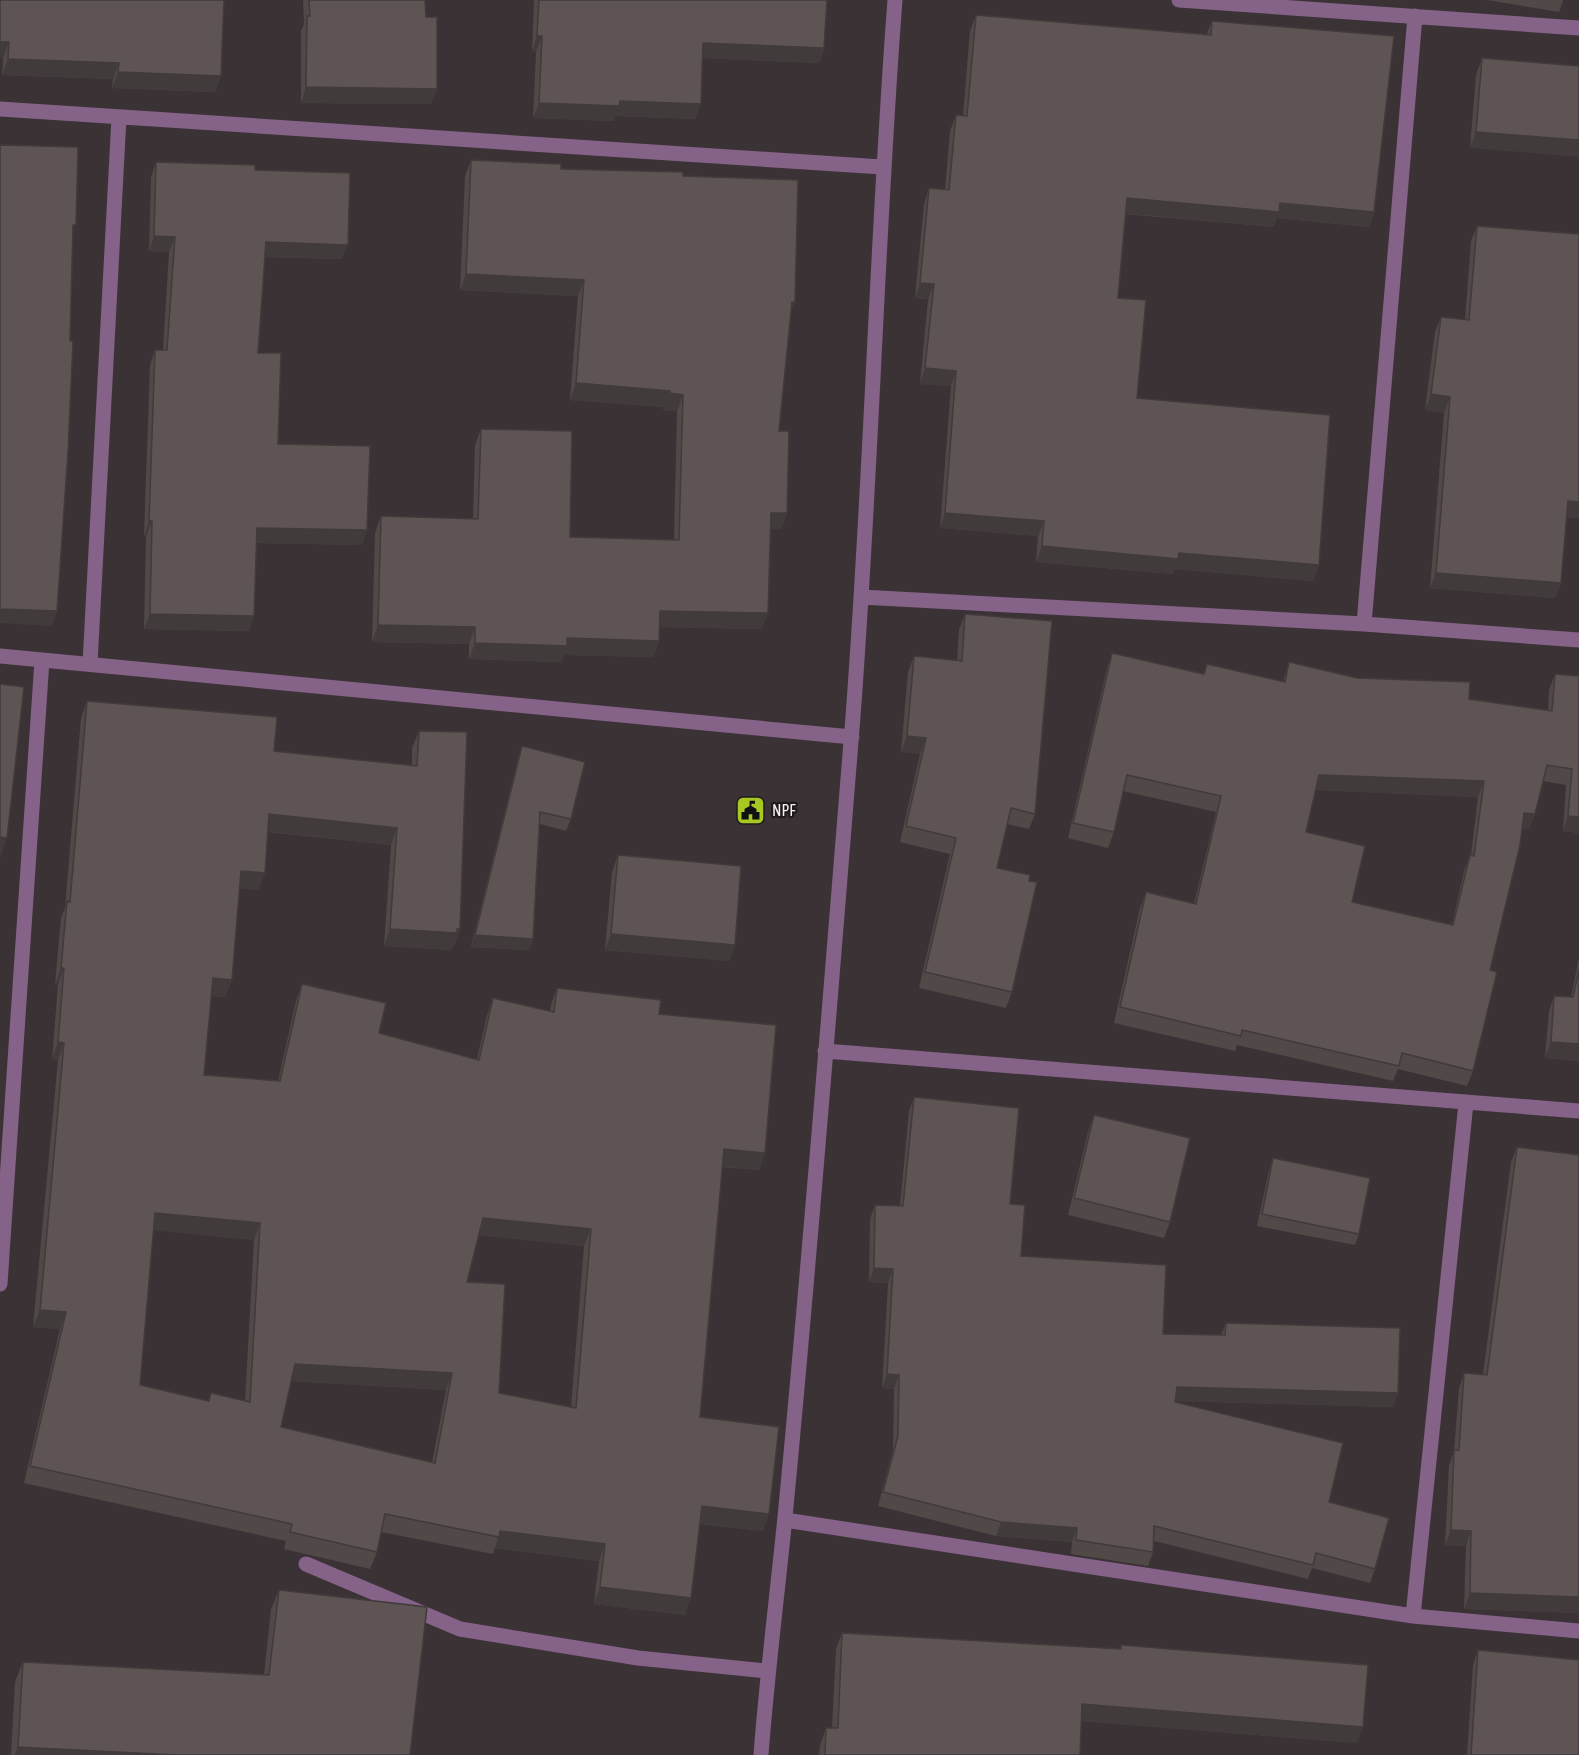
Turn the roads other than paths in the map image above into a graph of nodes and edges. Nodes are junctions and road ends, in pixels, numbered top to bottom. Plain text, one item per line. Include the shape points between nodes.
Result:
1 (895, 0) edge
2 (1179, 0) edge
3 (1415, 16) junction
4 (1579, 28) edge
5 (0, 109) edge
6 (118, 117) junction
7 (882, 167) junction
8 (861, 597) junction
9 (1364, 624) junction
10 (1579, 640) edge
11 (0, 656) edge
12 (42, 660) junction
13 (90, 664) junction
14 (852, 737) junction
15 (825, 1051) junction
16 (1466, 1103) junction
17 (1579, 1111) edge
18 (0, 1284) edge
19 (785, 1520) junction
20 (306, 1564) edge
21 (1413, 1616) junction
22 (1579, 1631) edge
23 (767, 1671) junction
24 (761, 1755) edge

1 - 7 street
2 - 3 street
3 - 4 street
3 - 9 street
5 - 6 street
6 - 7 street
6 - 13 street
7 - 8 street
8 - 9 street
8 - 14 street
9 - 10 street
11 - 12 street
12 - 13 street
12 - 18 street
13 - 14 street
14 - 15 street
15 - 16 street
15 - 19 street
16 - 17 street
16 - 21 street
19 - 21 street
19 - 23 street
20 - 23 street via 460,1629 638,1658
21 - 22 street
23 - 24 street

